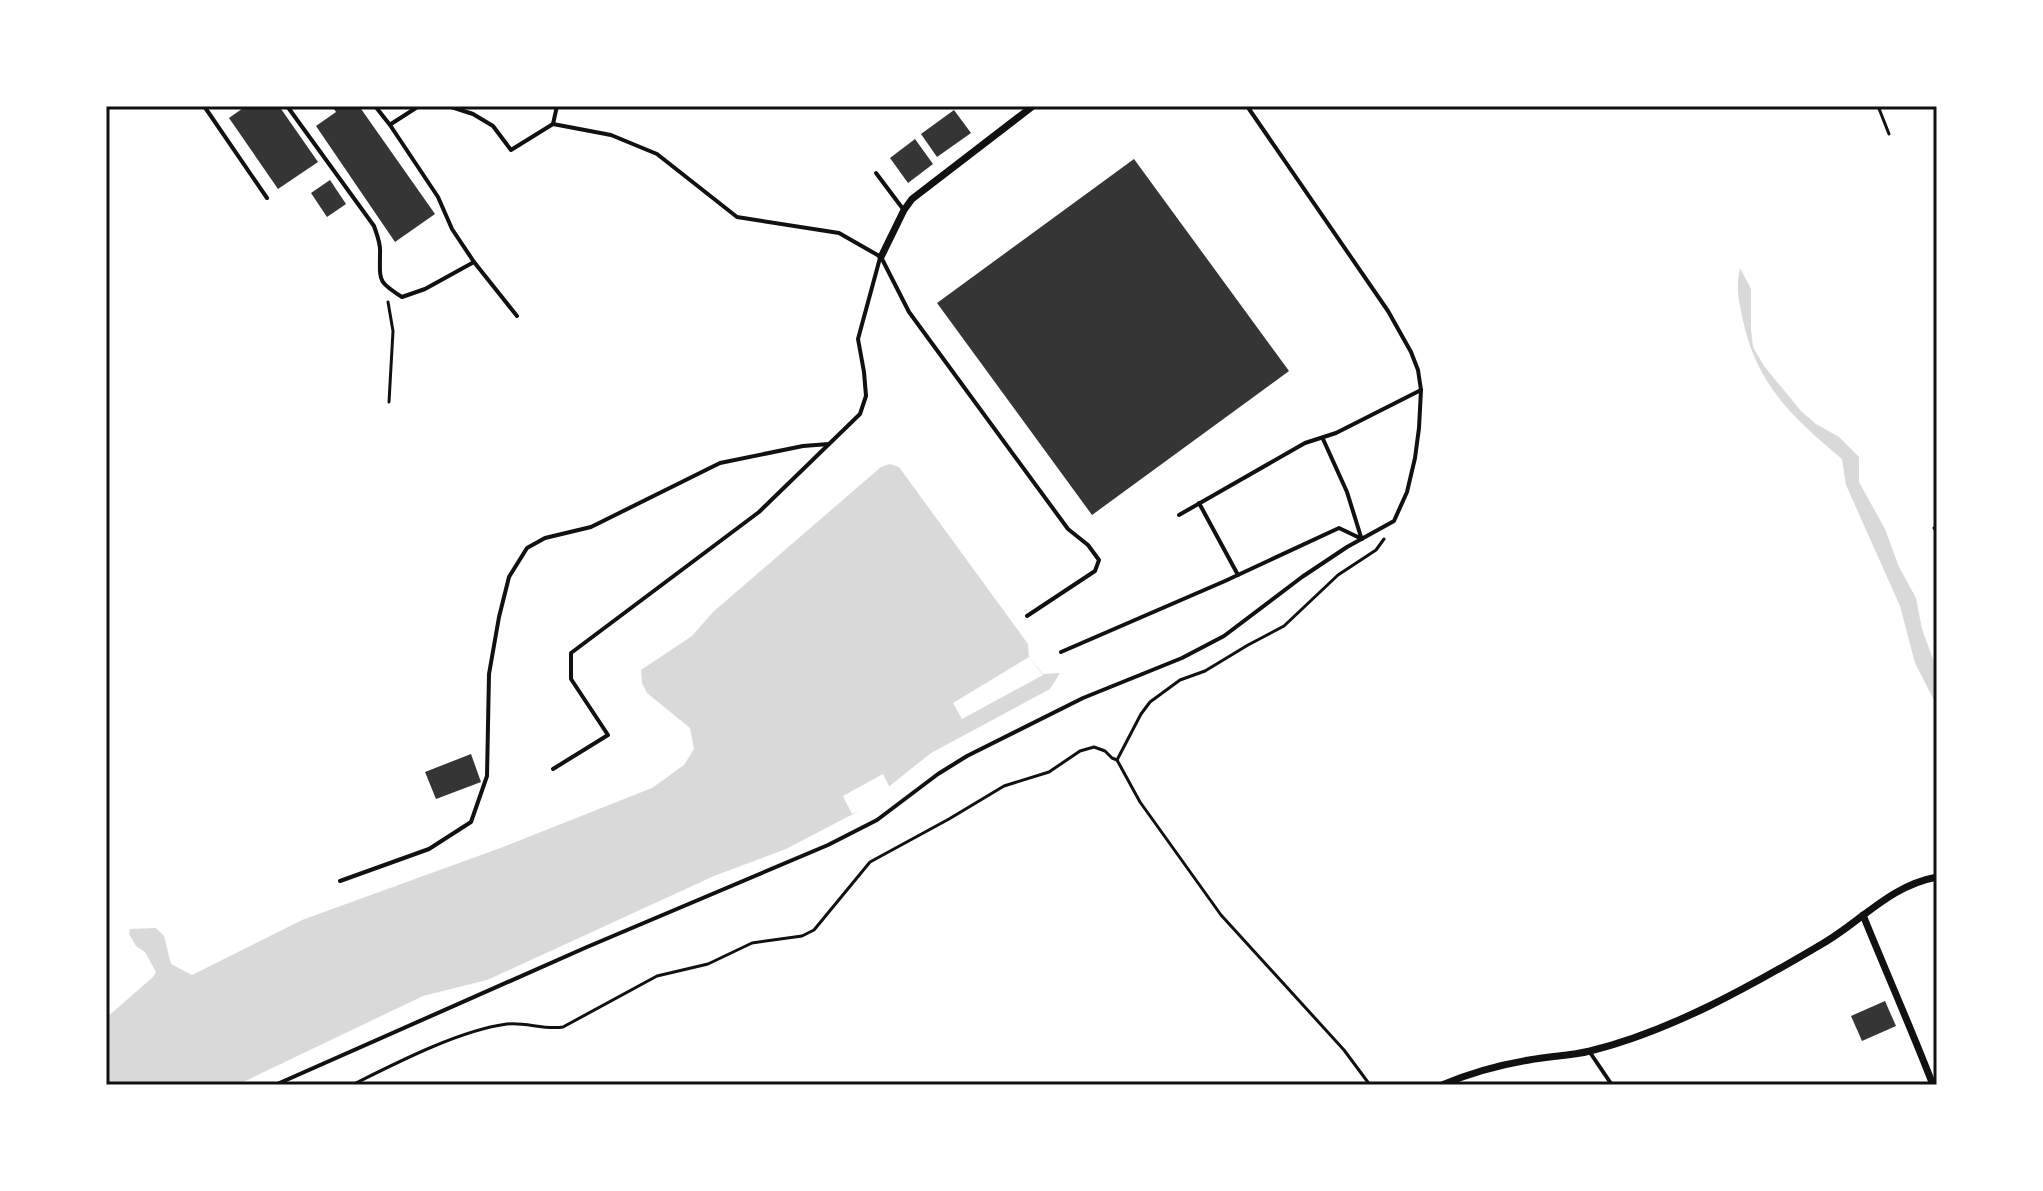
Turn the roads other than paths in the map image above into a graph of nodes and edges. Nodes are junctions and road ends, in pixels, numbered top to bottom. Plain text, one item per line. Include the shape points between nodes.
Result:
1 (204, 106) edge
2 (287, 106) edge
3 (375, 106) edge
4 (419, 106) edge
5 (448, 106) edge
6 (557, 106) edge
7 (1033, 106) edge
8 (1247, 106) edge
9 (553, 124) junction
10 (390, 125) junction
11 (876, 173) dead end
12 (267, 198) dead end
13 (904, 210) junction
14 (881, 257) junction
15 (474, 262) junction
16 (517, 316) dead end
17 (1421, 390) junction
18 (1323, 439) junction
19 (829, 444) junction
20 (1199, 503) junction
21 (1179, 515) dead end
22 (1362, 539) junction
23 (1238, 575) junction
24 (1027, 616) dead end
25 (1061, 652) dead end
26 (553, 769) dead end
27 (1937, 877) edge
28 (340, 881) dead end
29 (1863, 915) junction
30 (1589, 1051) junction
31 (1468, 1074) junction
32 (275, 1085) edge
33 (1442, 1085) edge
34 (1472, 1085) edge
35 (1612, 1085) edge
36 (1933, 1085) edge

1 - 12 lane
2 - 15 lane via 374,226 381,250 378,271 386,286 402,297
3 - 10 lane
4 - 10 lane
5 - 9 lane via 493,126 511,150
6 - 9 lane
7 - 13 street
8 - 17 lane via 1400,331
9 - 14 lane via 611,135 657,154 737,217 839,233
10 - 15 lane
11 - 13 lane
13 - 14 street
14 - 19 lane via 858,339 866,396 860,414
14 - 24 lane via 909,312 1068,529 1099,560 1095,571
15 - 16 lane
17 - 18 lane
17 - 22 lane via 1407,492 1394,521
18 - 20 lane via 1305,443
18 - 22 lane
19 - 26 lane via 759,512 571,653 571,679 608,735
19 - 28 lane via 720,463 591,527 527,548 509,577 499,617 489,674 487,776 471,822 429,849
20 - 21 lane
20 - 23 lane
22 - 23 lane via 1339,528
22 - 32 lane via 1224,636 967,756 877,820 828,845
23 - 25 lane
27 - 29 street via 1890,895
29 - 30 street via 1738,991 1655,1030
29 - 36 street
30 - 31 street
30 - 35 lane
31 - 33 street
31 - 34 lane

